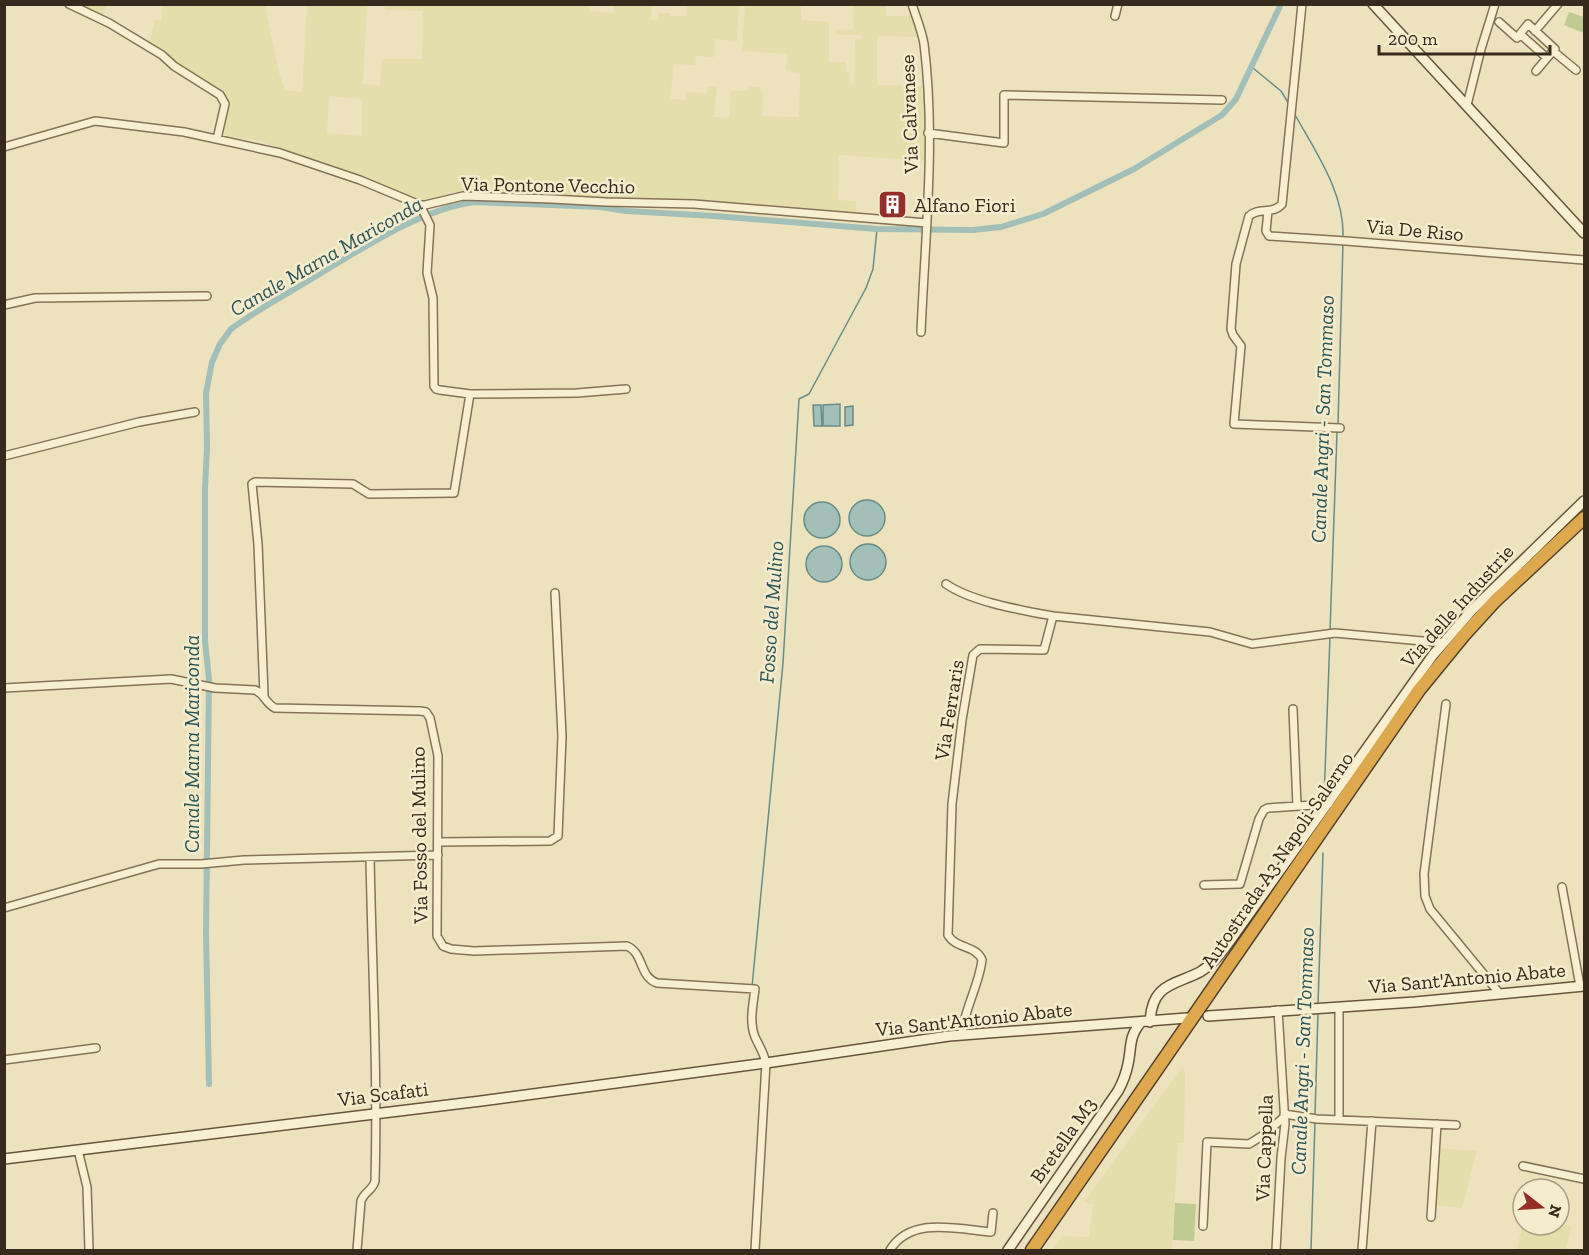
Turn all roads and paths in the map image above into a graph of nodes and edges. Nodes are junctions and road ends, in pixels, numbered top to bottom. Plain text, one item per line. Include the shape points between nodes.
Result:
1 (69, 4) edge
2 (912, 4) edge
3 (1118, 4) edge
4 (1302, 4) edge
5 (1373, 4) edge
6 (1495, 4) edge
7 (1558, 4) edge
8 (1115, 16) dead end
9 (1499, 22) dead end
10 (1535, 31) junction
11 (1520, 34) junction
12 (1553, 51) junction
13 (1547, 58) junction
14 (1576, 70) dead end
15 (1536, 71) dead end
16 (1222, 100) dead end
17 (1467, 105) junction
18 (928, 133) junction
19 (217, 140) junction
20 (4, 147) edge
21 (421, 207) junction
22 (1268, 211) junction
23 (927, 224) junction
24 (1584, 233) edge
25 (1584, 260) edge
26 (207, 296) dead end
27 (4, 305) edge
28 (921, 332) dead end
29 (626, 389) dead end
30 (470, 394) junction
31 (195, 412) dead end
32 (1337, 428) dead end
33 (4, 456) edge
34 (1584, 501) edge
35 (1584, 518) edge
36 (1584, 527) edge
37 (946, 584) dead end
38 (555, 593) dead end
39 (1053, 616) junction
40 (1444, 643) junction
41 (4, 688) edge
42 (264, 698) junction
43 (1446, 704) dead end
44 (1293, 710) dead end
45 (1329, 804) junction
46 (1297, 806) junction
47 (438, 842) junction
48 (438, 855) junction
49 (370, 857) junction
50 (1204, 885) dead end
51 (1562, 887) dead end
52 (4, 908) edge
53 (1582, 986) edge
54 (1500, 994) junction
55 (1339, 1007) junction
56 (1278, 1010) junction
57 (1208, 1016) dead end
58 (1187, 1018) dead end
59 (1146, 1022) junction
60 (1130, 1023) junction
61 (1114, 1024) junction
62 (963, 1034) junction
63 (1130, 1037) junction
64 (96, 1048) dead end
65 (4, 1060) edge
66 (766, 1063) junction
67 (377, 1113) junction
68 (1284, 1115) junction
69 (1339, 1120) junction
70 (1372, 1121) junction
71 (1437, 1124) junction
72 (1456, 1125) dead end
73 (78, 1150) junction
74 (4, 1160) edge
75 (1523, 1166) dead end
76 (1584, 1179) edge
77 (993, 1213) dead end
78 (1431, 1217) dead end
79 (1203, 1226) dead end
80 (89, 1251) edge
81 (357, 1251) edge
82 (755, 1251) edge
83 (890, 1251) edge
84 (1008, 1251) edge
85 (1032, 1251) edge
86 (1041, 1251) edge
87 (1276, 1251) edge
88 (1362, 1251) edge

1 - 19 street via 109,23 220,94 225,104
2 - 18 street, Via Calvanese via 923,42
3 - 8 street
4 - 22 street via 1282,204
5 - 17 street
6 - 17 street
7 - 10 street
9 - 11 street via 1517,38
10 - 11 street via 1528,24
10 - 12 street
11 - 13 street
12 - 13 street
12 - 14 street
13 - 15 street
16 - 18 street via 1004,95 1004,143
17 - 24 street
18 - 23 street, Via Calvanese
19 - 20 street via 95,121
19 - 21 street via 280,153 360,180
21 - 23 street, Via Pontone Vecchio via 463,196 542,198 693,204
21 - 30 street via 430,225 427,273 433,298 434,386
22 - 25 street, Via De Riso via 1269,236
22 - 32 street via 1249,216 1236,264 1231,329 1241,346 1234,424
23 - 28 street, Via Calvanese
26 - 27 street via 35,298
29 - 30 street
30 - 42 street via 454,493 369,494 353,484 252,484
31 - 33 street
34 - 40 street, Via delle Industrie via 1472,610
35 - 85 highway, Autostrada A3 Napoli-Salerno via 1495,601 1419,690
36 - 86 highway, Autostrada A3 Napoli-Salerno via 1484,624 1425,695
37 - 39 street via 959,592 1011,608
38 - 47 street via 562,736 558,836 550,841
39 - 40 street via 1210,632 1252,644 1335,633
39 - 62 street, Via Ferraris via 1044,650 980,649 973,655 952,804 947,927 951,940 976,952 982,960
40 - 45 street, Via delle Industrie
41 - 42 street via 171,679 215,688 255,690
42 - 47 street, Via Fosso del Mulino via 275,708 426,712 438,756
43 - 54 street via 1426,853 1425,896 1430,909
44 - 46 street
45 - 46 street
45 - 59 street, Via delle Industrie via 1220,954 1207,967 1167,986 1156,996
46 - 50 street via 1268,808 1261,814 1240,884
47 - 48 street, Via Fosso del Mulino
48 - 49 street
48 - 66 street, Via Fosso del Mulino via 437,936 443,946 474,951 627,946 633,948 651,981 751,989 754,1035
49 - 52 street via 159,864
49 - 67 street
51 - 53 street
53 - 54 street, Via Sant'Antonio Abate
54 - 55 street, Via Sant'Antonio Abate
55 - 56 street, Via Sant'Antonio Abate
55 - 69 street
56 - 57 street, Via Sant'Antonio Abate
56 - 68 street, Via Cappella
58 - 59 street, Via Sant'Antonio Abate
59 - 60 street, Via Sant'Antonio Abate
59 - 63 street, Bretella M3
60 - 61 street, Via Sant'Antonio Abate
60 - 63 street, Bretella M3
61 - 62 street, Via Sant'Antonio Abate
61 - 63 street
62 - 66 street, Via Sant'Antonio Abate
63 - 84 street, Bretella M3 via 1127,1070 1118,1091
64 - 65 street
66 - 67 street, Via Scafati
66 - 82 street, Via Fosso del Mulino
67 - 73 street, Via Scafati
67 - 81 street via 375,1181 361,1201
68 - 69 street
68 - 79 street via 1249,1144 1208,1142
68 - 87 street, Via Cappella
69 - 70 street
70 - 71 street
70 - 88 street
71 - 72 street
71 - 78 street
73 - 74 street, Via Scafati
73 - 80 street via 87,1187
75 - 76 street
77 - 83 street via 991,1232 922,1228 906,1233

